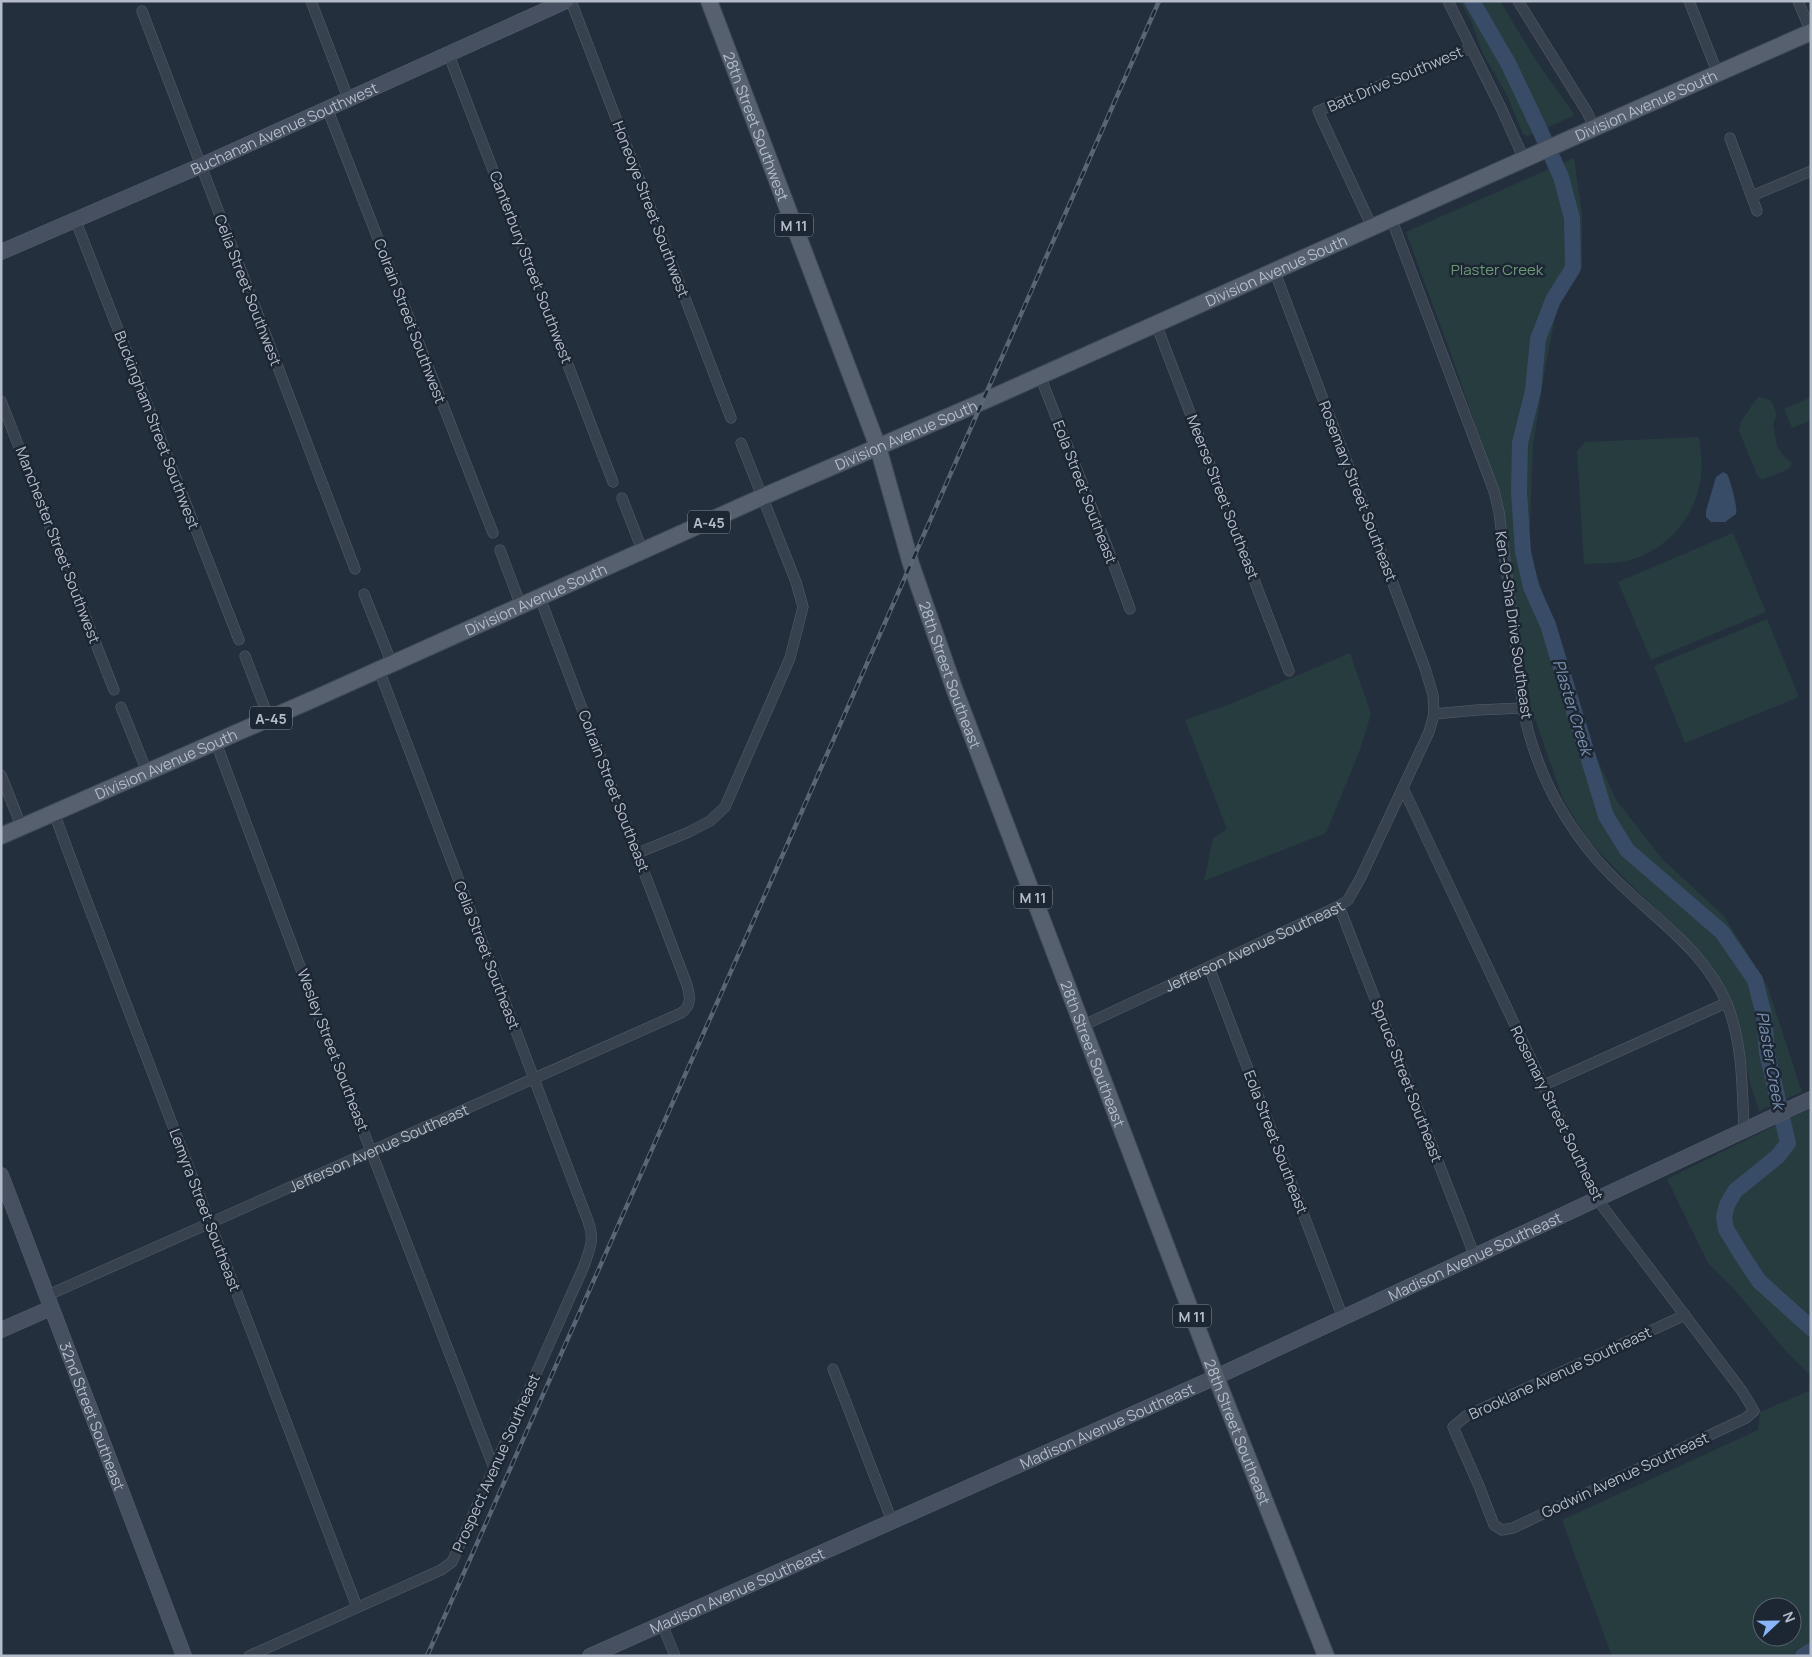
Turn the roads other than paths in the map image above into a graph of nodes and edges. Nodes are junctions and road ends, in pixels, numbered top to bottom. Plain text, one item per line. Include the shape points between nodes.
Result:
1 (311, 1) edge
2 (566, 1) edge
3 (571, 1) edge
4 (709, 1) edge
5 (1448, 1) edge
6 (1518, 1) edge
7 (1689, 1) edge
8 (1798, 1) edge
9 (142, 11) dead end
10 (1811, 32) edge
11 (1471, 48) junction
12 (448, 53) junction
13 (1718, 74) junction
14 (348, 98) junction
15 (327, 108) junction
16 (1588, 130) junction
17 (1730, 138) dead end
18 (1530, 156) junction
19 (200, 166) junction
20 (1811, 171) edge
21 (1752, 196) junction
22 (1757, 211) dead end
23 (1391, 218) junction
24 (75, 220) junction
25 (1372, 227) junction
26 (1, 252) edge
27 (1274, 270) junction
28 (1156, 324) junction
29 (1040, 376) junction
30 (1, 400) edge
31 (731, 418) dead end
32 (741, 443) dead end
33 (878, 447) junction
34 (614, 482) dead end
35 (762, 497) junction
36 (622, 498) dead end
37 (493, 533) dead end
38 (500, 550) dead end
39 (643, 552) junction
40 (355, 569) dead end
41 (364, 594) dead end
42 (540, 598) junction
43 (521, 606) junction
44 (1130, 609) dead end
45 (239, 640) dead end
46 (244, 656) dead end
47 (386, 667) junction
48 (1289, 671) dead end
49 (114, 690) dead end
50 (121, 708) dead end
51 (1523, 708) junction
52 (1434, 714) junction
53 (269, 719) junction
54 (216, 742) junction
55 (147, 772) junction
56 (1, 775) edge
57 (1403, 788) junction
58 (54, 813) junction
59 (22, 828) junction
60 (1, 836) edge
61 (638, 853) junction
62 (1339, 906) junction
63 (1210, 967) junction
64 (687, 984) joint
65 (1726, 1003) junction
66 (1082, 1026) junction
67 (534, 1078) junction
68 (1542, 1086) junction
69 (1806, 1101) edge
70 (1744, 1130) junction
71 (372, 1150) junction
72 (1, 1175) edge
73 (1596, 1198) junction
74 (210, 1222) junction
75 (593, 1242) joint
76 (1475, 1257) junction
77 (48, 1302) junction
78 (1685, 1315) junction
79 (1343, 1318) junction
80 (1, 1330) edge
81 (834, 1369) dead end
82 (1216, 1377) junction
83 (1754, 1411) joint
84 (494, 1468) junction
85 (892, 1521) junction
86 (1494, 1525) joint
87 (357, 1607) junction
88 (662, 1624) junction
89 (184, 1656) edge
90 (249, 1656) edge
91 (590, 1656) edge
92 (675, 1656) edge
93 (1326, 1656) edge

1 - 14 street
2 - 12 street, Buchanan Avenue Southwest
3 - 31 street, Honeoye Street Southwest
4 - 33 main road, 28th Street Southwest / M 11
5 - 11 street
6 - 16 street
7 - 13 street
8 - 10 street
9 - 19 street, Celia Street Southwest
10 - 13 main road, Division Avenue South
11 - 18 street via 1502,110
11 - 25 street, Batt Drive Southwest via 1318,111
12 - 14 street, Buchanan Avenue Southwest
12 - 34 street, Canterbury Street Southwest
13 - 16 main road, Division Avenue South
14 - 15 street, Buchanan Avenue Southwest
15 - 19 street, Buchanan Avenue Southwest
15 - 37 street, Colrain Street Southwest
16 - 18 main road, Division Avenue South
17 - 21 street
18 - 23 main road, Division Avenue South
19 - 24 street, Buchanan Avenue Southwest
19 - 40 street, Celia Street Southwest
20 - 21 street
21 - 22 street
23 - 25 main road, Division Avenue South
23 - 51 street, Ken-O-Sha Drive Southeast via 1482,458 1499,512
24 - 26 street, Buchanan Avenue Southwest
24 - 45 street, Buckingham Street Southwest
25 - 27 main road, Division Avenue South
27 - 28 main road, Division Avenue South
27 - 52 street, Rosemary Street Southeast via 1425,668 1433,695
28 - 29 main road, Division Avenue South
28 - 48 street, Meerse Street Southeast
29 - 33 main road, Division Avenue South
29 - 44 street, Eola Street Southeast
30 - 49 street, Manchester Street Southwest
32 - 35 street
33 - 35 main road, Division Avenue South / A-45
33 - 66 main road, 28th Street Southeast / M 11 via 931,625
35 - 39 main road, Division Avenue South / A-45
35 - 61 street via 803,607 790,658 724,807 710,821
36 - 39 street
38 - 43 street
39 - 42 main road, Division Avenue South / A-45
41 - 47 street
42 - 43 main road, Division Avenue South / A-45
42 - 61 street, Colrain Street Southeast
43 - 47 main road, Division Avenue South / A-45
46 - 53 street
47 - 53 main road, Division Avenue South / A-45
47 - 67 street, Celia Street Southeast
50 - 55 street
51 - 52 street
51 - 65 street, Ken-O-Sha Drive Southeast via 1545,776 1576,832 1599,862 1687,945
52 - 57 street, Jefferson Avenue Southeast
53 - 54 main road, Division Avenue South / A-45
54 - 55 main road, Division Avenue South / A-45
54 - 71 street, Wesley Street Southeast
55 - 58 main road, Division Avenue South / A-45
56 - 59 street
57 - 62 street, Jefferson Avenue Southeast via 1361,877 1348,900
57 - 68 street, Rosemary Street Southeast
58 - 59 main road, Division Avenue South / A-45
58 - 74 street, Lemyra Street Southeast
59 - 60 main road, Division Avenue South / A-45
61 - 64 street, Colrain Street Southeast
62 - 63 street, Jefferson Avenue Southeast
62 - 76 street, Spruce Street Southeast
63 - 66 street, Jefferson Avenue Southeast
63 - 79 street, Eola Street Southeast
64 - 67 street, Jefferson Avenue Southeast via 688,1006 681,1013
65 - 68 street
65 - 70 street, Ken-O-Sha Drive Southeast via 1741,1062
66 - 82 main road, 28th Street Southeast / M 11
67 - 71 street, Jefferson Avenue Southeast
67 - 75 street, Celia Street Southeast via 592,1230
68 - 73 street, Rosemary Street Southeast
69 - 70 street, Madison Avenue Southeast
70 - 73 street, Madison Avenue Southeast
71 - 74 street, Jefferson Avenue Southeast
71 - 84 street, Wesley Street Southeast
72 - 77 street, 32nd Street Southeast
73 - 76 street, Madison Avenue Southeast
73 - 78 street, Rosemary Street Southeast
74 - 77 street, Jefferson Avenue Southeast
74 - 87 street, Lemyra Street Southeast
75 - 84 street, Prospect Avenue Southeast
76 - 79 street, Madison Avenue Southeast
77 - 80 street, Jefferson Avenue Southeast
77 - 89 street, 32nd Street Southeast
78 - 83 street, Rosemary Street Southeast
78 - 86 street, Brooklane Avenue Southeast via 1466,1416 1453,1427
79 - 82 street, Madison Avenue Southeast
81 - 85 street
82 - 85 street, Madison Avenue Southeast
82 - 93 main road, 28th Street Southeast / M 11
83 - 86 street, Godwin Avenue Southeast via 1746,1418 1513,1528 1502,1530
84 - 87 street, Prospect Avenue Southeast via 452,1562 441,1570
85 - 88 street, Madison Avenue Southeast
87 - 90 street, Prospect Avenue Southeast
88 - 91 street, Madison Avenue Southeast
88 - 92 street

